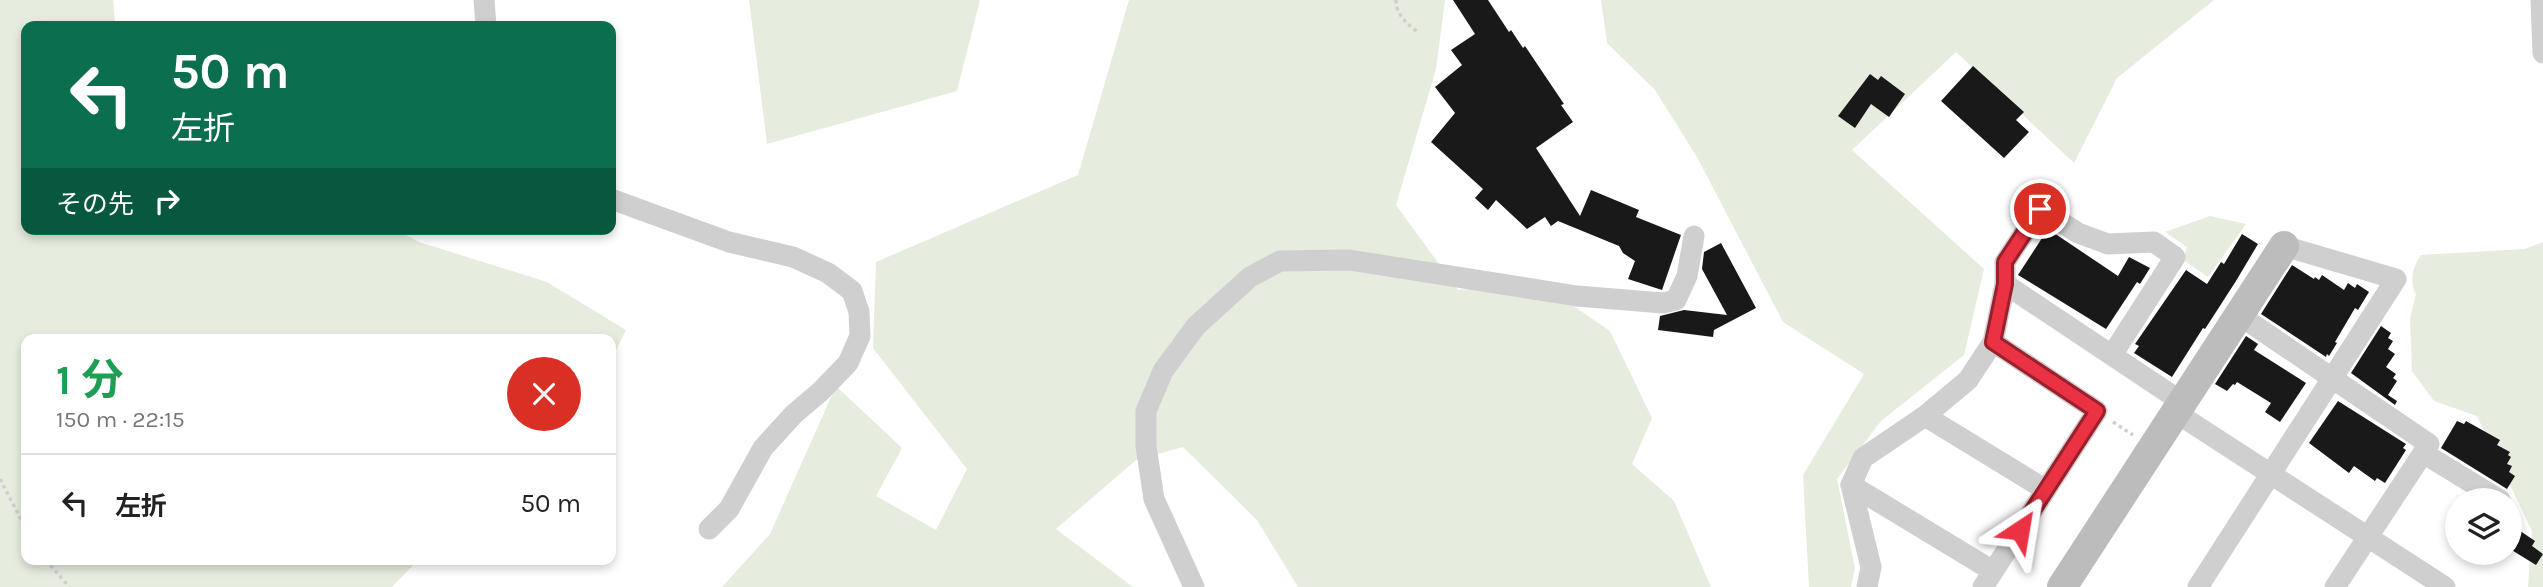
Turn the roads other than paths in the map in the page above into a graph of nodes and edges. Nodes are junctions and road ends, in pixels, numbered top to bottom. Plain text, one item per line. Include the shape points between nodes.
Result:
1 (484, 0) edge
2 (2541, 0) edge
3 (486, 21) edge
4 (2543, 53) edge
5 (616, 202) edge
6 (1694, 236) dead end
7 (2284, 246) joint
8 (2005, 284) junction
9 (2239, 315) junction
10 (1993, 342) junction
11 (2112, 355) junction
12 (2332, 378) junction
13 (2179, 407) junction
14 (1925, 416) junction
15 (2423, 453) junction
16 (2271, 474) junction
17 (1851, 485) junction
18 (2480, 488) edge
19 (2046, 490) junction
20 (709, 529) dead end
21 (2368, 537) junction
22 (1988, 579) edge
23 (1194, 587) edge
24 (1867, 587) edge
25 (2062, 587) edge
26 (2198, 587) edge
27 (2335, 587) edge
28 (2445, 587) edge

1 - 3 street
2 - 4 street
5 - 20 street via 729,242 793,257 852,290 859,312 860,336 848,363 763,448 729,509
6 - 23 street via 1687,276 1676,300 1662,303 1577,296 1349,260 1280,261 1250,277 1196,326 1163,371 1146,411 1154,499
7 - 9 street
7 - 12 street via 2396,279
8 - 10 street
8 - 11 street
8 - 11 street via 2005,262 2040,209 2078,233 2108,244 2154,242 2175,257
9 - 12 street
9 - 13 street
10 - 14 street via 1968,380
10 - 19 street via 2097,411
11 - 13 street
12 - 15 street via 2429,444
12 - 16 street
13 - 16 street
13 - 25 street
14 - 17 street via 1863,458
14 - 19 street
15 - 18 street
15 - 21 street
16 - 21 street
16 - 26 street
17 - 22 street
17 - 24 street via 1871,567
19 - 22 street
21 - 27 street
21 - 28 street

